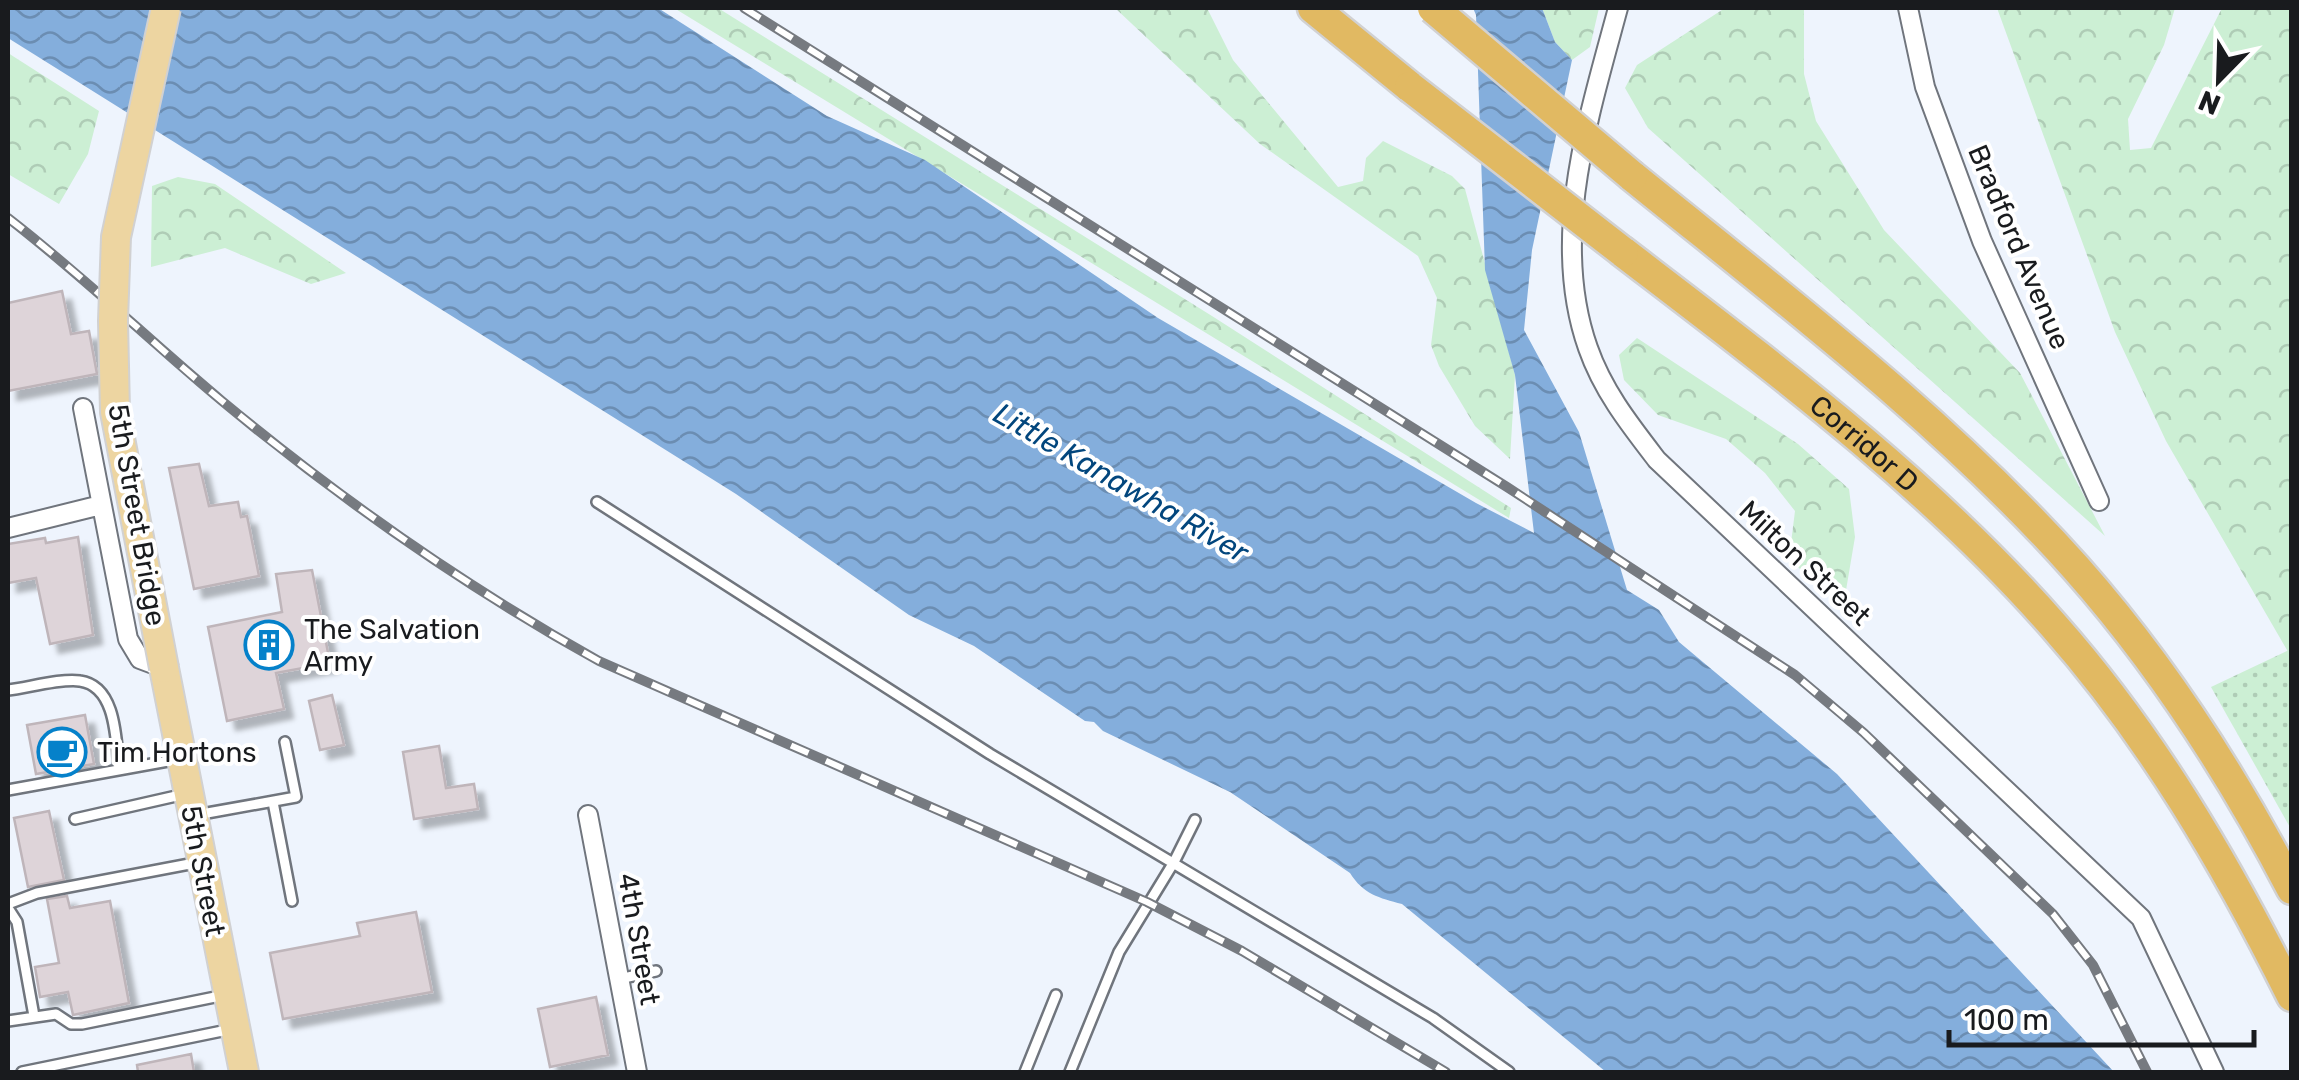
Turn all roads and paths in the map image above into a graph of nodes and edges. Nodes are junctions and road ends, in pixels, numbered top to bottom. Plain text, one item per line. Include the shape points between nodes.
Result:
1 (166, 8) edge
2 (1312, 8) edge
3 (1432, 8) edge
4 (1618, 8) edge
5 (1908, 8) edge
6 (83, 408) dead end
7 (2099, 501) dead end
8 (598, 502) dead end
9 (100, 505) junction
10 (8, 528) edge
11 (164, 668) junction
12 (8, 690) edge
13 (284, 742) dead end
14 (182, 758) junction
15 (119, 770) junction
16 (8, 790) edge
17 (273, 802) junction
18 (190, 804) junction
19 (588, 815) dead end
20 (75, 820) dead end
21 (1195, 820) dead end
22 (200, 862) junction
23 (1174, 862) junction
24 (2292, 888) edge
25 (292, 902) dead end
26 (8, 906) edge
27 (656, 971) dead end
28 (617, 979) junction
29 (228, 995) junction
30 (1056, 995) dead end
31 (2292, 996) edge
32 (34, 1016) junction
33 (8, 1021) edge
34 (234, 1028) junction
35 (22, 1072) edge
36 (244, 1072) edge
37 (637, 1072) edge
38 (1024, 1072) edge
39 (1070, 1072) edge
40 (1509, 1072) edge
41 (2214, 1072) edge

1 - 11 main road, 5th Street Bridge, bridge via 116,237 114,320 115,412
2 - 31 highway, Corridor D, bridge via 1852,434 1947,518 2054,626 2145,742 2197,821
3 - 24 highway, bridge via 1914,409 1996,486 2075,568 2181,702
4 - 41 street, Milton Street via 1584,134 1570,261 1589,351 1614,402 1656,460 2141,918
5 - 7 street, Bradford Avenue via 1925,86 1982,241
6 - 9 street
8 - 23 lane via 990,754
9 - 10 street
9 - 11 street via 128,639 140,659
11 - 14 main road, 5th Street
12 - 15 lane via 81,680 97,690 114,714
13 - 17 lane via 296,797
14 - 15 lane
14 - 18 main road, 5th Street
15 - 16 lane
17 - 18 lane
17 - 25 lane
18 - 20 lane
18 - 22 main road, 5th Street
19 - 28 street, 4th Street
21 - 23 lane
22 - 26 lane via 38,892
22 - 29 main road, 5th Street
23 - 39 lane via 1125,939
23 - 40 lane via 1433,1018
26 - 32 lane
27 - 28 lane
28 - 37 street, 4th Street
29 - 32 lane via 82,1024 56,1014
29 - 34 main road, 5th Street
30 - 38 lane
32 - 33 lane
34 - 35 lane
34 - 36 main road, 5th Street

